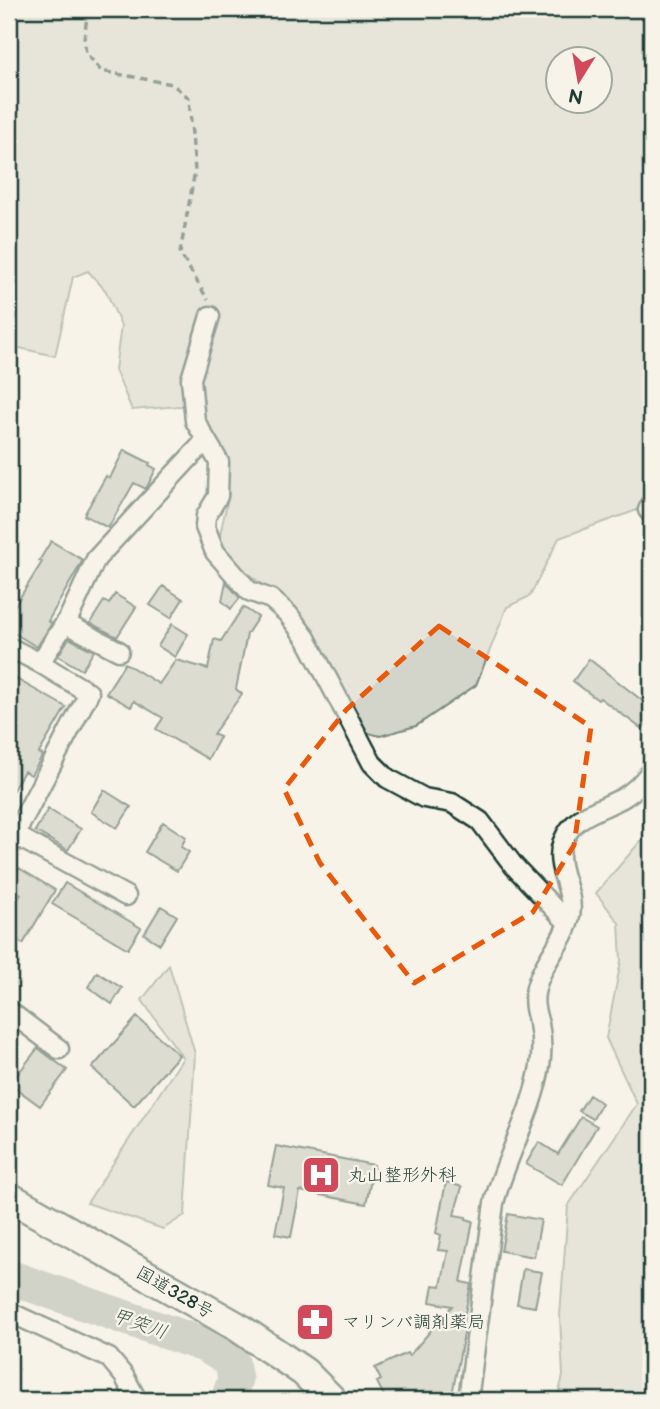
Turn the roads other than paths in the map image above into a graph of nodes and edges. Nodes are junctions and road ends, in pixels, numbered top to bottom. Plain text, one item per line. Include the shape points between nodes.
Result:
1 (210, 316) road end
2 (205, 442) junction
3 (651, 505) edge
4 (651, 513) edge
5 (65, 623) junction
6 (9, 647) edge
7 (118, 651) dead end
8 (40, 663) junction
9 (651, 771) edge
10 (12, 840) edge
11 (127, 896) dead end
12 (569, 923) junction
13 (9, 1012) edge
14 (59, 1049) dead end
15 (9, 1197) edge
16 (9, 1312) edge
17 (137, 1400) edge
18 (332, 1400) edge
19 (468, 1400) edge

1 - 2 street via 191,379 195,421
2 - 5 street via 96,559
2 - 12 street via 219,462 218,496 205,527 215,552 249,591 271,599 288,614 306,638 372,763 387,778 424,798 452,803 480,821 514,866
3 - 4 street
5 - 7 street
5 - 8 street
6 - 8 street
8 - 10 street via 89,694
9 - 12 street via 627,795 569,830 559,864 569,899
10 - 11 street
12 - 19 street via 541,971 535,994 540,1068 494,1203
13 - 14 street
15 - 18 highway, 国道328号 via 236,1326 304,1372
16 - 17 street via 109,1358

